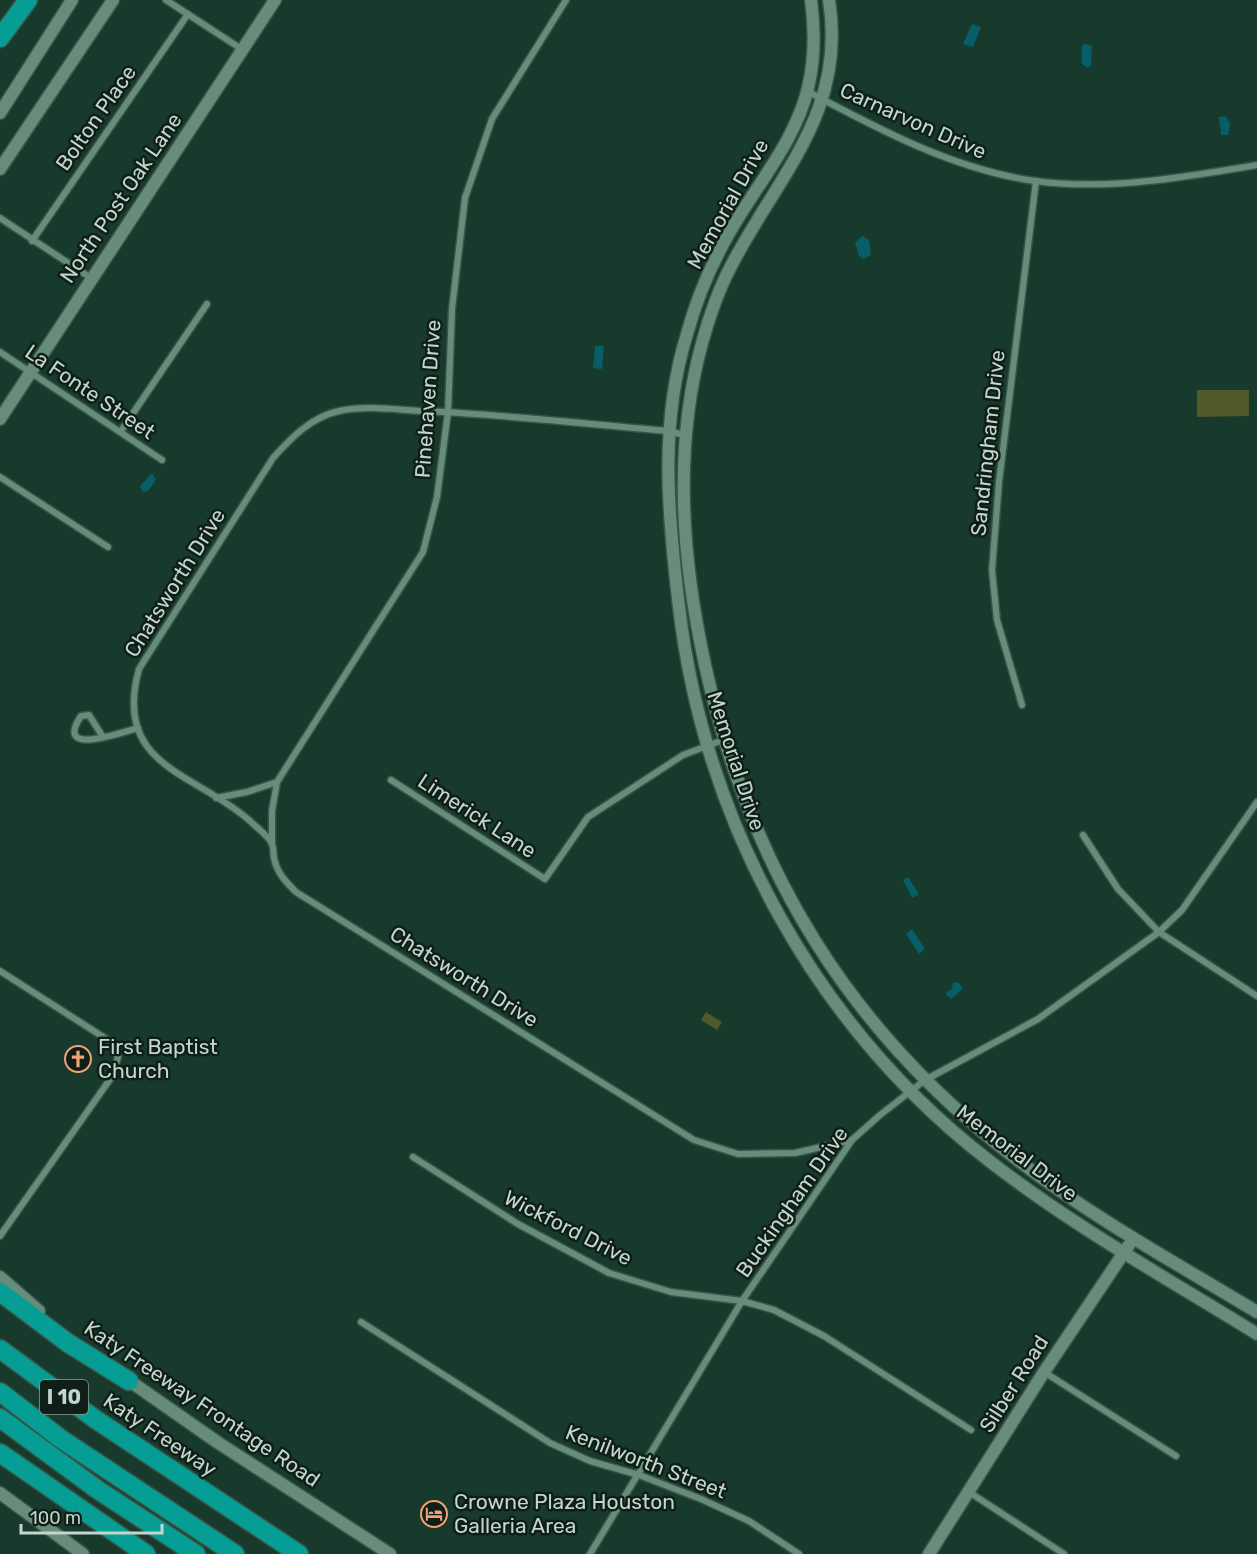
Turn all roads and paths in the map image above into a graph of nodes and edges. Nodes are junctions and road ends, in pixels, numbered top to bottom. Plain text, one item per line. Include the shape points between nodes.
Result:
1 (28, 0) edge
2 (72, 0) edge
3 (112, 0) edge
4 (166, 0) edge
5 (275, 0) edge
6 (566, 0) edge
7 (811, 0) edge
8 (829, 0) edge
9 (188, 14) junction
10 (0, 38) edge
11 (243, 50) junction
12 (807, 91) junction
13 (823, 99) junction
14 (0, 113) edge
15 (1257, 165) edge
16 (0, 169) edge
17 (1036, 181) junction
18 (0, 218) edge
19 (32, 241) junction
20 (91, 278) junction
21 (701, 294) junction
22 (716, 300) junction
23 (207, 304) dead end
24 (0, 352) edge
25 (32, 373) junction
26 (448, 412) junction
27 (0, 419) edge
28 (121, 430) junction
29 (669, 431) junction
30 (684, 435) junction
31 (162, 460) dead end
32 (0, 477) edge
33 (108, 547) dead end
34 (1023, 705) dead end
35 (138, 728) junction
36 (103, 737) junction
37 (723, 740) junction
38 (707, 746) junction
39 (391, 780) dead end
40 (277, 782) junction
41 (215, 798) junction
42 (1257, 802) edge
43 (1083, 835) dead end
44 (272, 843) junction
45 (800, 919) junction
46 (785, 928) junction
47 (1159, 932) junction
48 (0, 971) edge
49 (1257, 996) edge
50 (925, 1080) junction
51 (911, 1091) junction
52 (852, 1140) junction
53 (413, 1157) dead end
54 (0, 1236) edge
55 (1134, 1237) junction
56 (1124, 1252) junction
57 (0, 1277) edge
58 (0, 1292) edge
59 (742, 1301) junction
60 (1257, 1312) edge
61 (361, 1322) dead end
62 (1257, 1334) edge
63 (0, 1349) edge
64 (1044, 1372) junction
65 (129, 1381) junction
66 (0, 1392) edge
67 (0, 1403) edge
68 (0, 1418) edge
69 (971, 1430) dead end
70 (0, 1453) edge
71 (1176, 1456) dead end
72 (639, 1475) junction
73 (121, 1485) junction
74 (969, 1492) junction
75 (0, 1493) edge
76 (83, 1554) edge
77 (146, 1554) edge
78 (196, 1554) edge
79 (217, 1554) edge
80 (235, 1554) edge
81 (299, 1554) edge
82 (390, 1554) edge
83 (590, 1554) edge
84 (799, 1554) edge
85 (929, 1554) edge
86 (1064, 1554) edge

1 - 10 highway
2 - 14 main road
3 - 16 main road
4 - 9 street
5 - 11 main road, North Post Oak Lane
6 - 26 street, Pinehaven Drive via 492,119 465,198 452,309
7 - 12 main road, Memorial Drive via 814,47
8 - 13 main road, Memorial Drive via 832,52
9 - 11 street
9 - 19 street, Bolton Place
11 - 20 main road, North Post Oak Lane
12 - 13 street, Carnarvon Drive
12 - 21 main road, Memorial Drive via 784,144 726,238
13 - 17 street, Carnarvon Drive via 920,146 985,171
13 - 22 main road, Memorial Drive via 799,153 729,269
15 - 17 street, Carnarvon Drive via 1147,180
17 - 34 street, Sandringham Drive via 992,570 997,620
18 - 19 street
19 - 20 street
20 - 25 main road, North Post Oak Lane
21 - 22 main road
21 - 29 main road, Memorial Drive via 676,375
22 - 30 main road, Memorial Drive via 702,344
23 - 28 street
24 - 25 street, La Fonte Street
25 - 27 main road, North Post Oak Lane
25 - 28 street, La Fonte Street
26 - 29 street, Chatsworth Drive
26 - 35 street, Chatsworth Drive via 362,408 337,411 296,433 273,458 139,669 132,695
26 - 40 street, Pinehaven Drive via 437,497 423,552
28 - 31 street, La Fonte Street
29 - 30 street, Chatsworth Drive
29 - 38 main road, Memorial Drive via 671,545 686,667
30 - 37 main road, Memorial Drive via 685,528 694,617
32 - 33 street
35 - 36 street
35 - 41 street, Chatsworth Drive via 158,759
36 - 36 street via 84,742 74,733 75,725 81,716 89,715
37 - 38 street
37 - 45 main road, Memorial Drive via 746,807
38 - 39 street, Limerick Lane via 683,755 588,817 545,879
38 - 46 main road, Memorial Drive via 745,848
40 - 41 street
40 - 44 street, Pinehaven Drive
41 - 44 street, Chatsworth Drive via 248,819
42 - 47 street, Buckingham Drive via 1182,910
43 - 47 street via 1118,889
44 - 52 street, Chatsworth Drive via 280,874 296,892 694,1140 738,1154 795,1153
45 - 46 main road
45 - 50 main road, Memorial Drive via 850,994
46 - 51 main road, Memorial Drive via 838,1008
47 - 49 street
47 - 50 street, Buckingham Drive via 1038,1019
48 - 54 street via 108,1040 118,1057 113,1075
50 - 51 street, Buckingham Drive
50 - 55 main road, Memorial Drive via 1017,1160
51 - 52 street, Buckingham Drive
51 - 56 main road, Memorial Drive via 990,1162
52 - 59 street, Buckingham Drive
53 - 59 street, Wickford Drive via 518,1224 609,1273 671,1292
55 - 56 main road, Silber Road
55 - 60 main road, Memorial Drive
56 - 62 main road, Memorial Drive
56 - 64 main road, Silber Road
57 - 65 main road, Katy Freeway Frontage Road via 69,1337
58 - 65 highway via 68,1343
59 - 69 street, Wickford Drive via 774,1310 824,1336
59 - 72 street, Buckingham Drive
61 - 72 street, Kenilworth Street via 550,1443 590,1461
63 - 81 highway, Katy Freeway / I 10 via 95,1419
64 - 71 street
64 - 74 main road, Silber Road
65 - 82 main road, Katy Freeway Frontage Road
66 - 73 highway
67 - 73 highway
68 - 78 highway via 98,1490
70 - 77 highway
72 - 83 street, Buckingham Drive
72 - 84 street, Kenilworth Street via 749,1521
73 - 79 highway
73 - 80 highway
74 - 85 main road, Silber Road
74 - 86 street
75 - 76 main road

